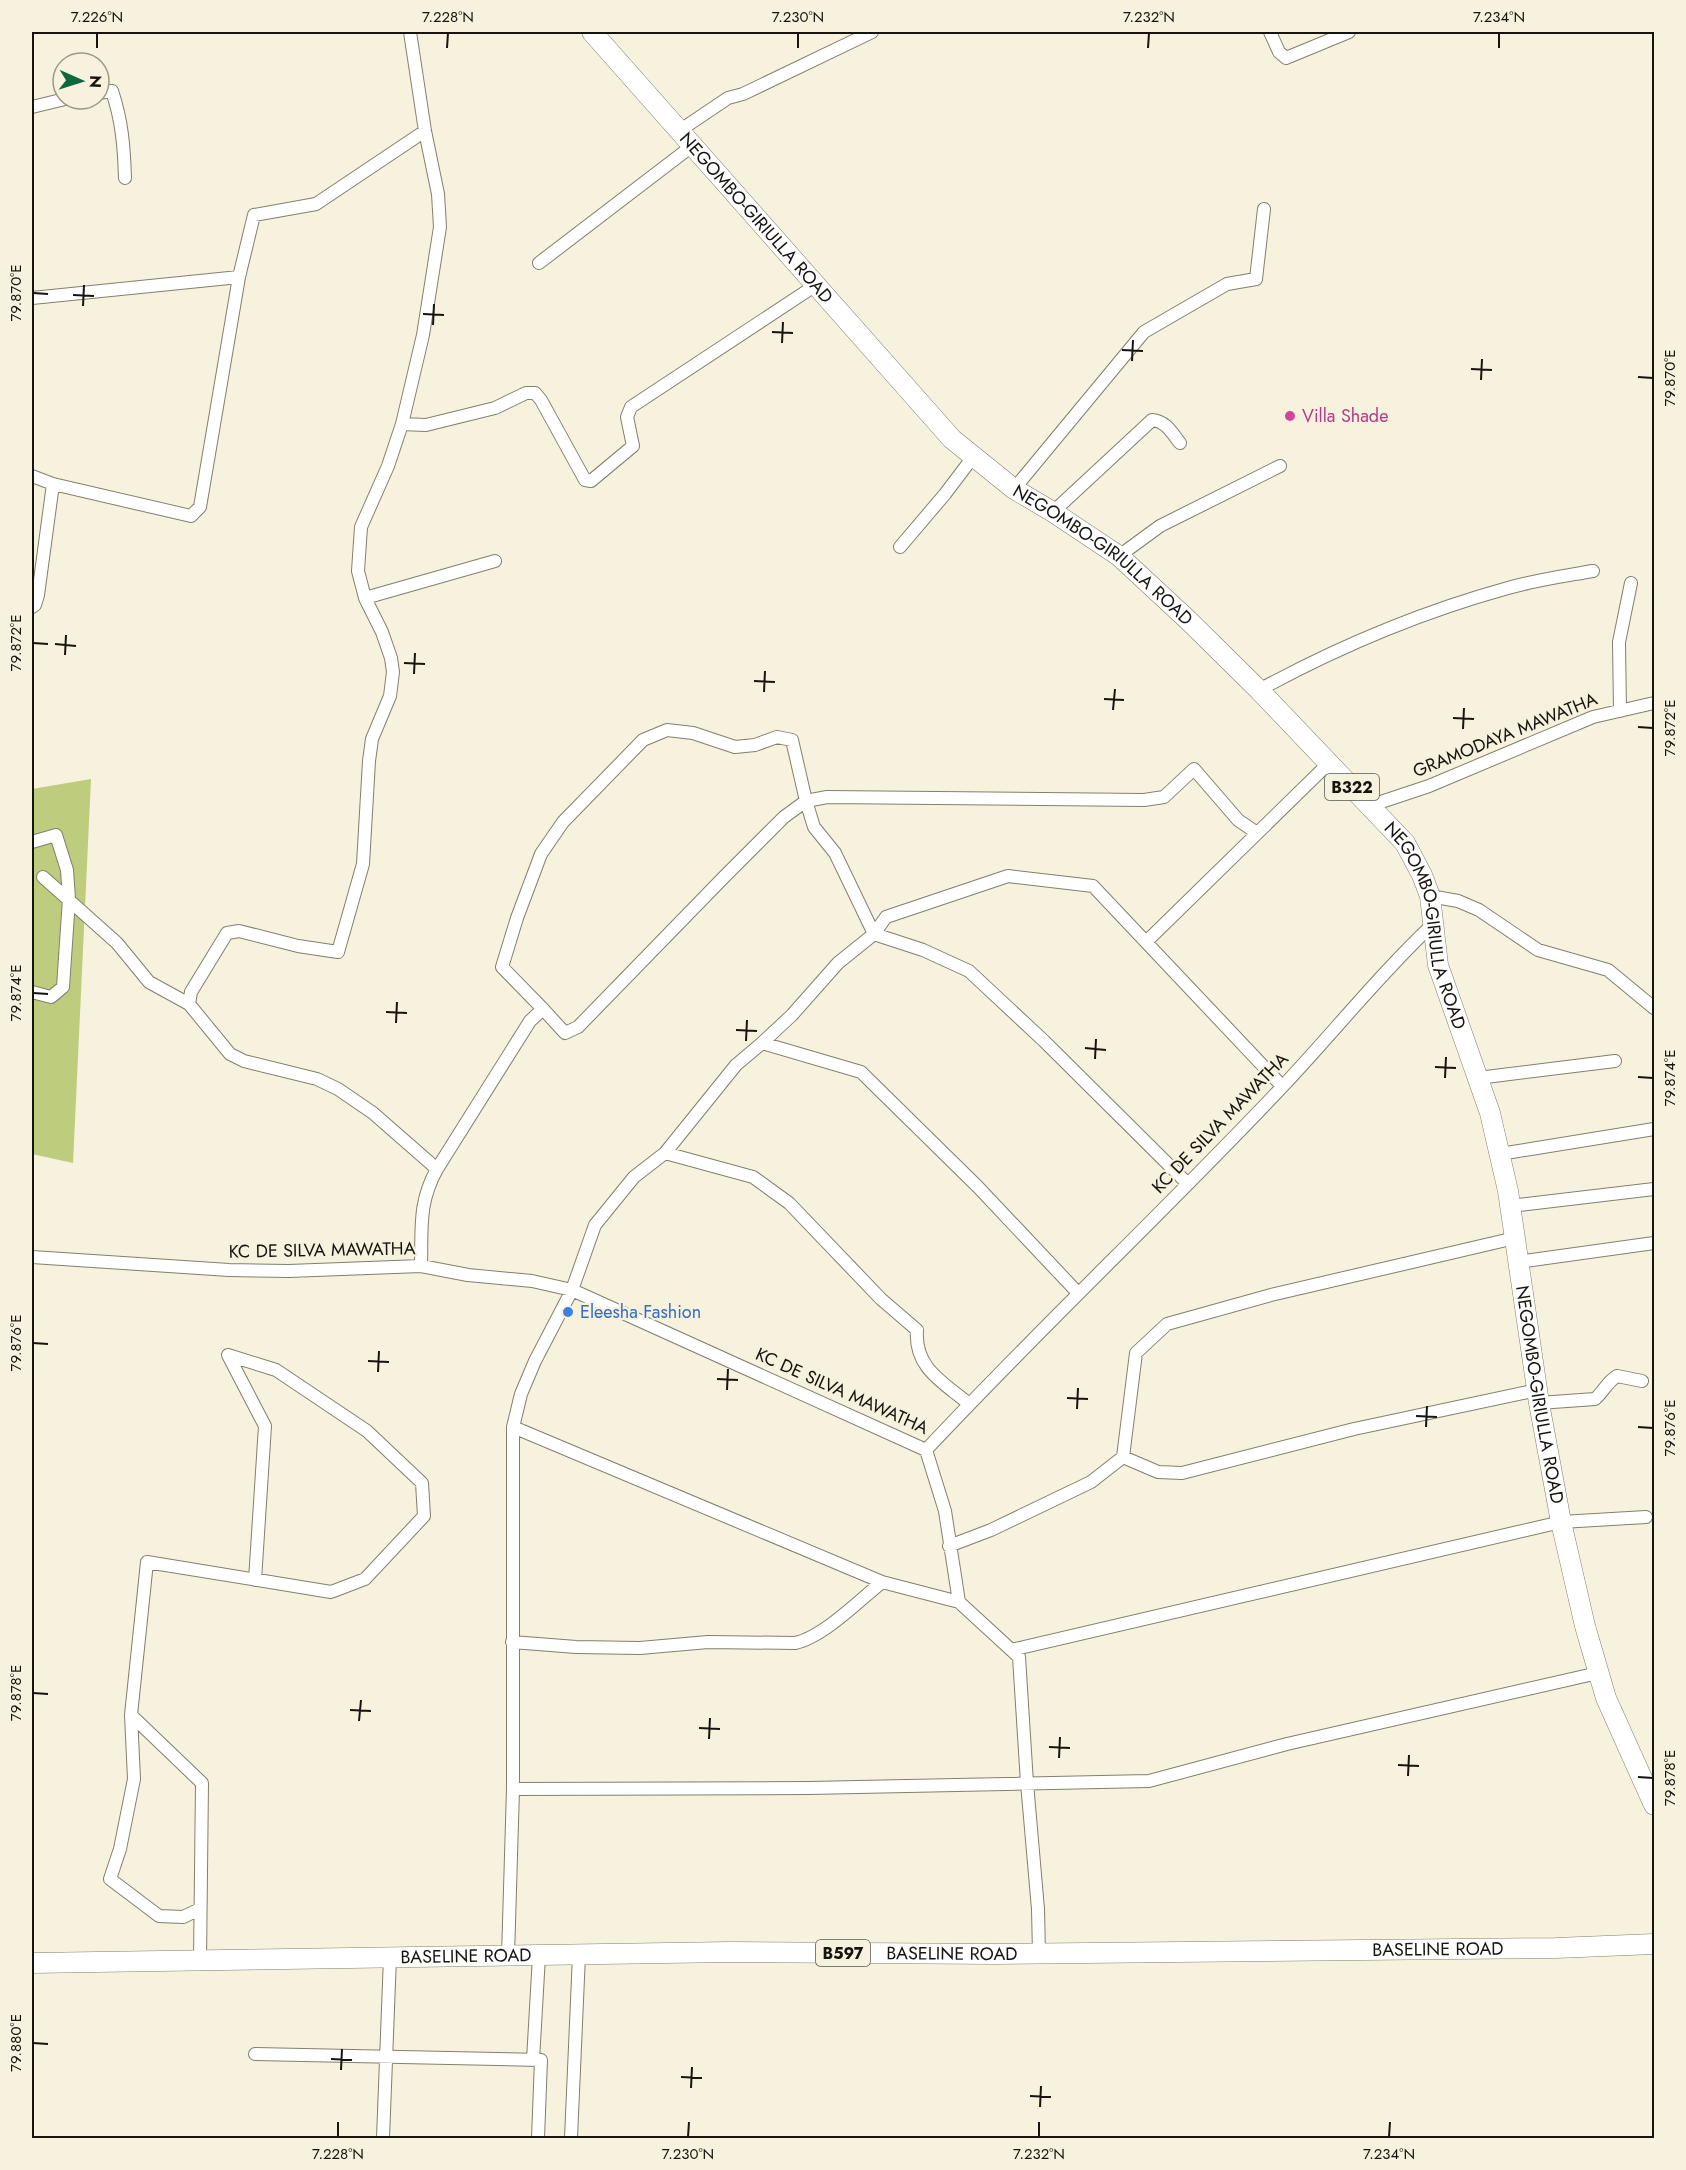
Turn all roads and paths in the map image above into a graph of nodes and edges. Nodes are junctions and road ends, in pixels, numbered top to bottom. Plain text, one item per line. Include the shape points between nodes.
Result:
1 (410, 32) edge
2 (592, 32) edge
3 (872, 32) edge
4 (1270, 32) edge
5 (1349, 32) edge
6 (111, 91) edge
7 (51, 102) edge
8 (32, 107) edge
9 (425, 131) junction
10 (679, 131) junction
11 (692, 146) junction
12 (125, 178) dead end
13 (1264, 209) dead end
14 (539, 263) dead end
15 (239, 277) junction
16 (816, 285) junction
17 (32, 298) edge
18 (402, 424) junction
19 (1180, 443) dead end
20 (973, 457) junction
21 (1280, 466) dead end
22 (32, 476) edge
23 (53, 484) junction
24 (1014, 489) junction
25 (1053, 512) junction
26 (900, 547) dead end
27 (1119, 556) junction
28 (495, 561) dead end
29 (1593, 571) dead end
30 (1632, 583) dead end
31 (365, 598) junction
32 (32, 607) edge
33 (1258, 690) junction
34 (1654, 703) edge
35 (1620, 711) junction
36 (1329, 763) junction
37 (806, 801) junction
38 (1369, 806) junction
39 (1257, 833) junction
40 (32, 842) edge
41 (43, 877) dead end
42 (1430, 896) junction
43 (69, 899) junction
44 (1433, 924) junction
45 (874, 934) junction
46 (1147, 941) junction
47 (32, 992) edge
48 (189, 1004) junction
49 (1654, 1008) edge
50 (543, 1009) junction
51 (762, 1043) junction
52 (1615, 1061) dead end
53 (1478, 1078) junction
54 (1282, 1086) junction
55 (1654, 1129) edge
56 (665, 1153) junction
57 (1500, 1154) junction
58 (437, 1169) junction
59 (1187, 1184) junction
60 (1654, 1189) edge
61 (1510, 1206) junction
62 (1515, 1238) junction
63 (1654, 1243) edge
64 (32, 1257) edge
65 (1518, 1262) junction
66 (421, 1266) junction
67 (572, 1290) junction
68 (1078, 1293) junction
69 (1642, 1382) dead end
70 (1538, 1396) junction
71 (969, 1404) junction
72 (513, 1427) junction
73 (926, 1450) junction
74 (1123, 1457) junction
75 (1646, 1518) dead end
76 (1560, 1522) junction
77 (950, 1546) junction
78 (255, 1580) junction
79 (882, 1582) junction
80 (959, 1602) junction
81 (512, 1642) junction
82 (1011, 1650) junction
83 (1598, 1673) junction
84 (131, 1715) junction
85 (1027, 1783) junction
86 (513, 1789) junction
87 (1654, 1805) edge
88 (200, 1910) junction
89 (1654, 1944) edge
90 (1039, 1953) junction
91 (579, 1955) junction
92 (508, 1956) junction
93 (539, 1956) junction
94 (390, 1957) junction
95 (200, 1960) junction
96 (32, 1963) edge
97 (255, 2054) dead end
98 (386, 2056) junction
99 (532, 2060) junction
100 (383, 2138) edge
101 (391, 2139) edge
102 (538, 2139) edge
103 (571, 2139) edge

1 - 9 street
2 - 10 main road, NEGOMBO-GIRIULLA ROAD / B322
3 - 10 street via 728,98
4 - 5 street via 1286,58
6 - 12 street via 122,128
7 - 8 street
9 - 15 street via 316,204 254,215
9 - 18 street via 438,194 440,227 423,335
10 - 11 main road, NEGOMBO-GIRIULLA ROAD / B322
11 - 14 street
11 - 16 main road, NEGOMBO-GIRIULLA ROAD / B322
13 - 24 street via 1256,279 1227,284 1144,332
15 - 17 street
15 - 23 street via 200,507 191,516
16 - 18 street via 631,407 627,417 633,446 591,481 585,480 535,393 526,393 495,408 426,425
16 - 20 main road, NEGOMBO-GIRIULLA ROAD / B322 via 952,439
18 - 31 street via 361,527 357,571
19 - 25 street via 1168,427 1152,420
20 - 24 main road, NEGOMBO-GIRIULLA ROAD / B322
20 - 26 street
21 - 27 street via 1160,526
22 - 23 street
23 - 32 street via 38,595
24 - 25 main road, NEGOMBO-GIRIULLA ROAD / B322
25 - 27 main road, NEGOMBO-GIRIULLA ROAD / B322
27 - 33 main road, NEGOMBO-GIRIULLA ROAD / B322
28 - 31 street
29 - 33 street via 1509,587 1408,620 1307,663
30 - 35 street via 1619,642
31 - 48 street via 382,632 393,672 390,696 372,739 363,864 338,951 227,933 191,992
33 - 36 main road, NEGOMBO-GIRIULLA ROAD / B322
34 - 35 street, GRAMODAYA MAWATHA
35 - 38 street, GRAMODAYA MAWATHA via 1593,717 1429,786
36 - 38 main road, NEGOMBO-GIRIULLA ROAD / B322
36 - 39 street
37 - 39 street via 827,797 1144,800 1164,797 1194,769 1238,820
37 - 45 street via 814,827 835,853
37 - 50 street via 784,817 578,1027 565,1033
37 - 50 street via 792,740 777,737 735,747 693,733 667,730 643,740 562,822 541,854 502,967
38 - 42 main road, NEGOMBO-GIRIULLA ROAD / B322 via 1405,843
39 - 46 street
40 - 43 street via 56,835 67,870
41 - 43 street
42 - 44 main road, NEGOMBO-GIRIULLA ROAD / B322
42 - 49 street via 1479,910 1538,950 1608,970
43 - 47 street via 63,987 51,997
43 - 48 street via 117,943 149,982
44 - 53 main road, NEGOMBO-GIRIULLA ROAD / B322 via 1438,965
44 - 54 street, KC DE SILVA MAWATHA via 1397,958
45 - 46 street via 886,916 1008,876 1093,886
45 - 51 street via 838,963
45 - 59 street via 969,971
46 - 54 street
48 - 58 street via 230,1054 244,1061 317,1078 338,1089 373,1113
50 - 58 street via 530,1022
51 - 56 street via 736,1065
51 - 68 street via 861,1072
52 - 53 street
53 - 57 main road, NEGOMBO-GIRIULLA ROAD / B322
54 - 59 street, KC DE SILVA MAWATHA
55 - 57 street
56 - 67 street via 634,1177 595,1225
56 - 71 street via 753,1177 789,1203 880,1299 917,1330 923,1365
57 - 61 main road, NEGOMBO-GIRIULLA ROAD / B322
58 - 66 street via 422,1206
59 - 68 street, KC DE SILVA MAWATHA
60 - 61 street
61 - 62 main road, NEGOMBO-GIRIULLA ROAD / B322
62 - 65 main road, NEGOMBO-GIRIULLA ROAD / B322
62 - 74 street via 1167,1324 1136,1353
63 - 65 street
64 - 66 street, KC DE SILVA MAWATHA via 229,1270
65 - 70 main road, NEGOMBO-GIRIULLA ROAD / B322
66 - 67 street, KC DE SILVA MAWATHA
67 - 72 street via 535,1361
67 - 73 street, KC DE SILVA MAWATHA
68 - 71 street, KC DE SILVA MAWATHA
69 - 70 street via 1617,1376 1595,1399
70 - 74 street via 1354,1429 1182,1473 1158,1472
70 - 76 main road, NEGOMBO-GIRIULLA ROAD / B322
71 - 73 street, KC DE SILVA MAWATHA
72 - 79 street
72 - 81 street
73 - 77 street via 945,1512
74 - 77 street via 1091,1482
75 - 76 street
76 - 82 street
76 - 83 main road, NEGOMBO-GIRIULLA ROAD / B322
77 - 80 street
78 - 78 street via 331,1592 365,1579 424,1516 422,1483 367,1431 276,1370 228,1355 265,1426
78 - 84 street via 147,1562
79 - 80 street
79 - 81 street via 823,1630 795,1643 708,1642 640,1648
80 - 82 street
81 - 86 street
82 - 85 street via 1019,1657
83 - 85 street via 1287,1744 1149,1780
83 - 87 main road, NEGOMBO-GIRIULLA ROAD / B322
84 - 88 street via 202,1783
84 - 88 street via 134,1779 110,1879 159,1916 183,1917
85 - 86 street
85 - 90 street
86 - 92 street
88 - 95 street
89 - 90 main road, BASELINE ROAD / B597
90 - 91 main road, BASELINE ROAD / B597
91 - 93 main road, BASELINE ROAD / B597
91 - 103 street
92 - 93 main road, BASELINE ROAD / B597
92 - 94 main road, BASELINE ROAD / B597
93 - 99 street
94 - 95 main road, BASELINE ROAD / B597
94 - 98 street
95 - 96 main road, BASELINE ROAD / B597
97 - 98 street
98 - 99 street
98 - 100 street
99 - 102 street via 542,2060
100 - 101 street

